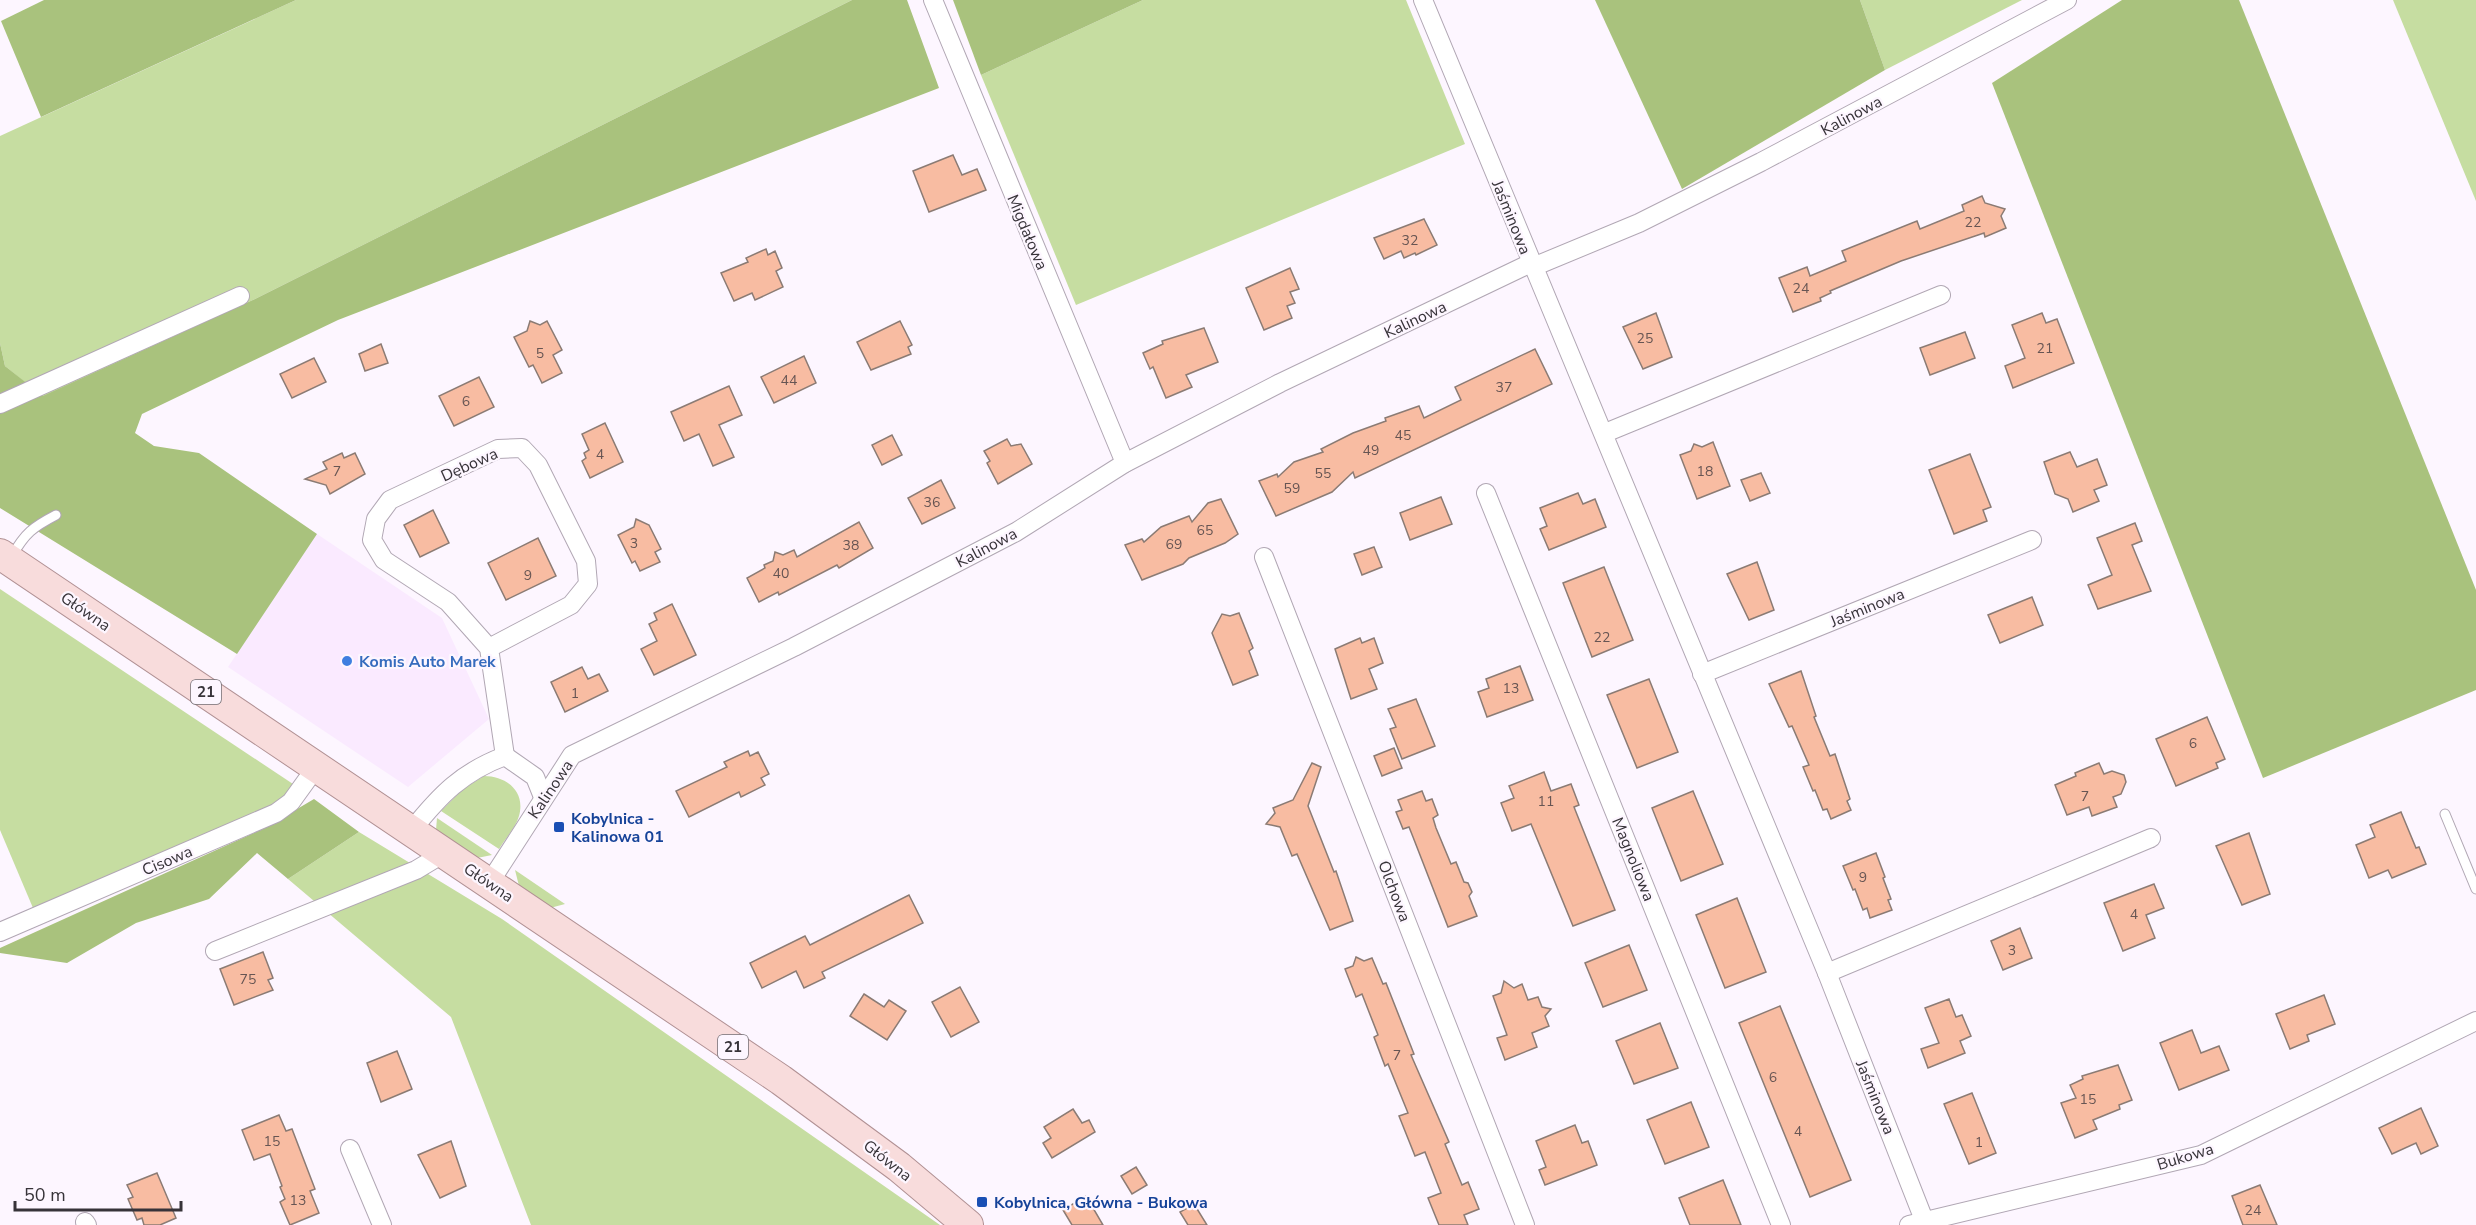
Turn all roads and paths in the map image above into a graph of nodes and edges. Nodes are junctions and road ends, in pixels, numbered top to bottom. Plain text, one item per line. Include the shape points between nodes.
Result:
1 (933, 0) edge
2 (1423, 0) edge
3 (2067, 0) edge
4 (1532, 265) junction
5 (1941, 295) dead end
6 (240, 296) dead end
7 (0, 404) edge
8 (1605, 433) junction
9 (1125, 463) junction
10 (1486, 493) dead end
11 (56, 515) dead end
12 (2032, 540) dead end
13 (1264, 556) dead end
14 (5, 557) edge
15 (489, 648) junction
16 (1701, 674) junction
17 (505, 756) junction
18 (317, 766) junction
19 (543, 797) junction
20 (2445, 814) dead end
21 (412, 830) junction
22 (2151, 838) dead end
23 (446, 852) junction
24 (490, 882) junction
25 (2476, 889) edge
26 (0, 932) edge
27 (215, 951) dead end
28 (1827, 973) junction
29 (2476, 1021) edge
30 (350, 1149) dead end
31 (1920, 1224) edge
32 (382, 1225) edge
33 (968, 1225) edge
34 (1525, 1225) edge
35 (1781, 1225) edge

1 - 9 street, Migdałowa
2 - 4 street, Jaśminowa
3 - 4 street, Kalinowa via 1639,223
4 - 8 street, Jaśminowa
4 - 9 street, Kalinowa via 1280,382
5 - 8 street
6 - 7 street
8 - 16 street, Jaśminowa
9 - 19 street, Kalinowa via 1016,532 794,647 572,755
10 - 35 street, Magnoliowa
11 - 14 lane via 34,526
12 - 16 street, Jaśminowa
13 - 34 street, Olchowa
14 - 18 main road, Główna / 21
15 - 15 street, Dębowa via 448,602 384,560 372,540 376,519 390,500 498,448 522,448 538,465 586,561 588,584 571,604
15 - 17 street
16 - 28 street, Jaśminowa
17 - 19 street via 535,777
17 - 21 street via 480,765 450,786
18 - 21 main road, Główna / 21
18 - 26 street, Cisowa via 291,802 276,813
19 - 24 street, Kalinowa
20 - 25 lane
21 - 23 main road, Główna / 21
22 - 28 street
23 - 24 main road, Główna / 21
23 - 27 street via 416,870
24 - 33 main road, Główna / 21 via 781,1080 899,1167
28 - 31 street, Jaśminowa
29 - 31 street, Bukowa via 2201,1155
30 - 32 street

